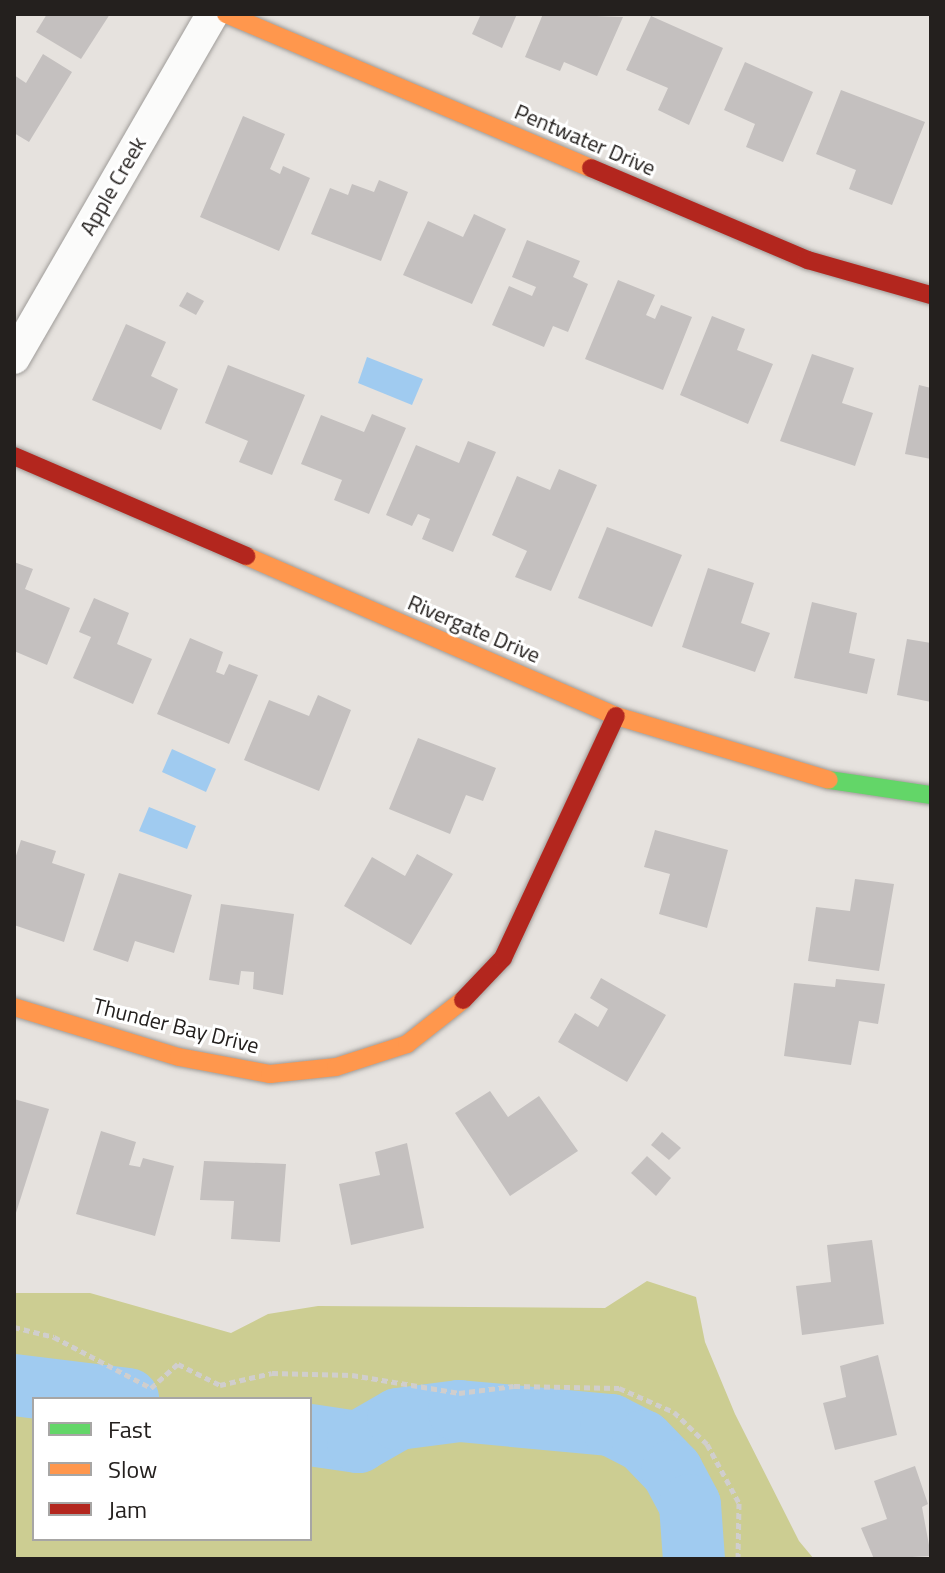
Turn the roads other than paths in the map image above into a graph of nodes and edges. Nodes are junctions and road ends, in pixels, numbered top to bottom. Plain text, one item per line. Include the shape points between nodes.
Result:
1 (213, 14) edge
2 (226, 14) edge
3 (931, 295) edge
4 (14, 358) edge
5 (14, 456) edge
6 (616, 716) junction
7 (931, 795) edge
8 (14, 1007) edge

1 - 4 street, Apple Creek
2 - 3 street, Pentwater Drive via 808,260
5 - 6 street, Rivergate Drive
6 - 7 street, Rivergate Drive via 811,777
6 - 8 street, Thunder Bay Drive via 503,958 473,993 407,1044 336,1067 270,1074 179,1057

